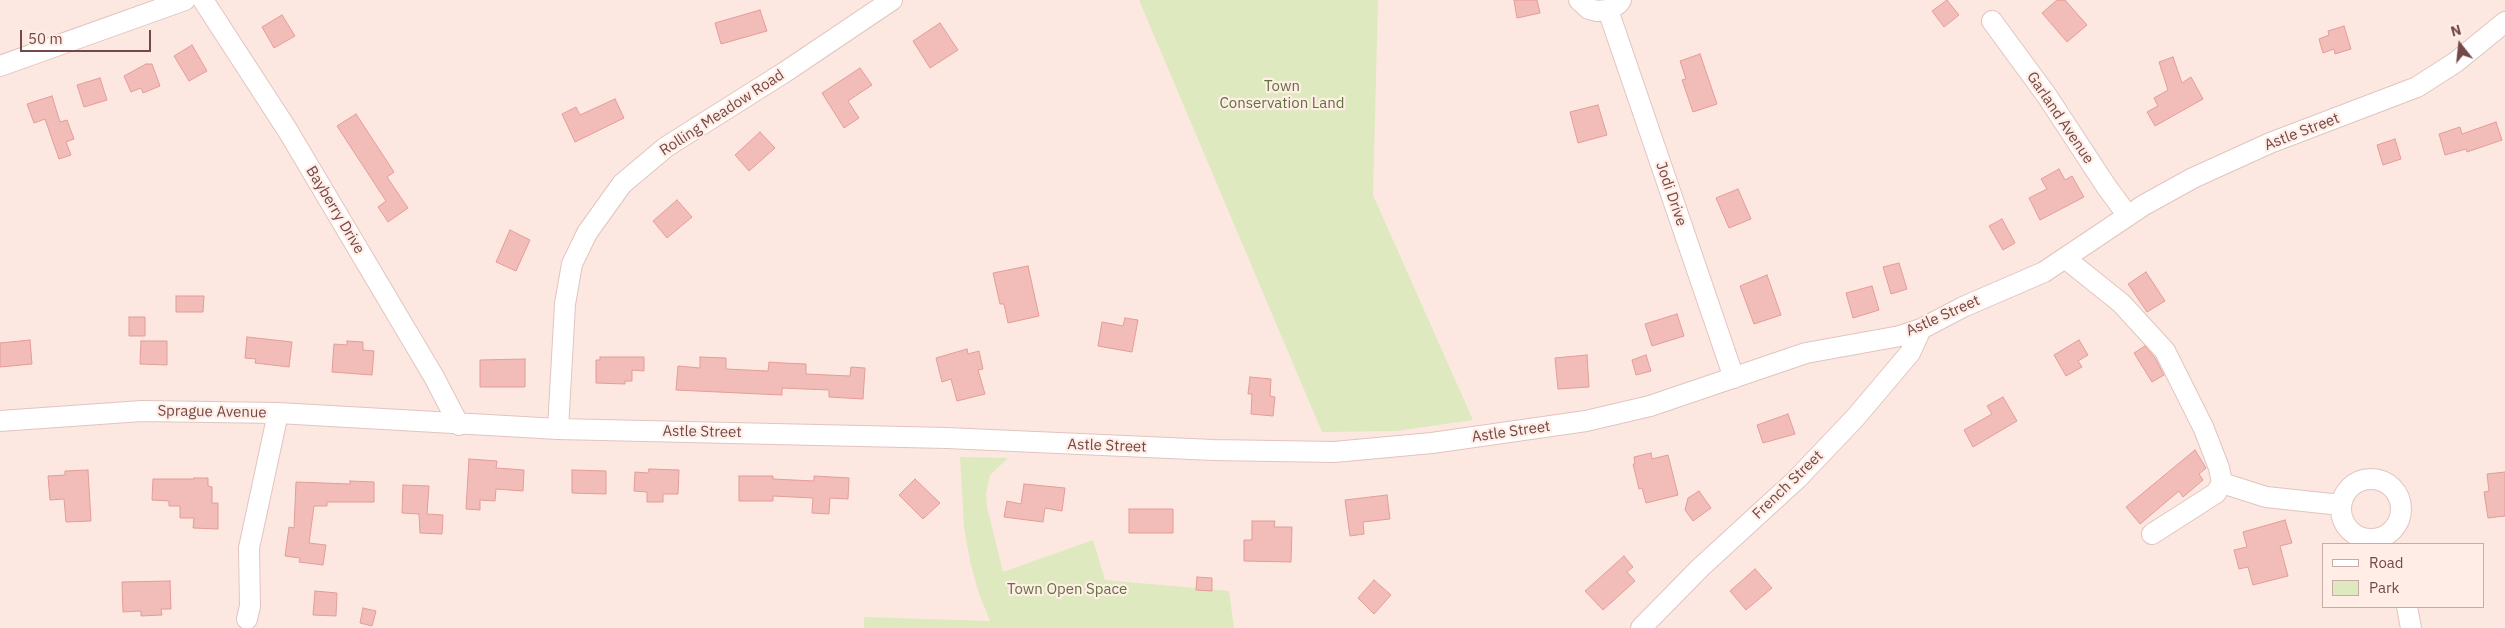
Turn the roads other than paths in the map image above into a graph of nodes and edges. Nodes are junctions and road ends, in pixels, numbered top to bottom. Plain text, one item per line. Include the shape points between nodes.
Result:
1 (185, 0) edge
2 (203, 0) edge
3 (892, 0) edge
4 (1579, 0) edge
5 (1614, 5) edge
6 (1992, 21) dead end
7 (2505, 22) edge
8 (0, 66) edge
9 (2128, 216) junction
10 (2066, 259) junction
11 (1921, 329) junction
12 (1734, 378) junction
13 (278, 413) junction
14 (0, 421) edge
15 (424, 421) joint
16 (459, 425) junction
17 (558, 429) junction
18 (2222, 483) junction
19 (2341, 505) junction
20 (2152, 534) dead end
21 (2388, 540) edge
22 (2408, 608) edge
23 (247, 619) dead end
24 (1641, 628) edge
25 (2411, 628) edge

1 - 8 street
2 - 16 street, Bayberry Drive via 293,139
3 - 17 street, Rolling Meadow Road via 666,147 622,184 587,234 572,264 565,304
4 - 5 street, Jodi Drive via 1589,8
5 - 12 street, Jodi Drive
6 - 9 street, Garland Avenue
7 - 9 street, Astle Street via 2456,62 2418,87 2270,143 2193,178
9 - 10 street, Astle Street
10 - 11 street, Astle Street
10 - 18 street via 2122,304 2165,351 2204,429
11 - 12 street, Astle Street via 1900,336 1806,353
11 - 24 street, French Street via 1910,353 1855,418 1797,479 1701,567
12 - 17 street, Astle Street via 1650,406 1586,421 1432,443 1334,452 947,438
13 - 14 street, Sprague Avenue via 142,411
13 - 15 street, Sprague Avenue
13 - 23 street via 249,548 250,606
15 - 16 street, Astle Street
16 - 17 street, Astle Street
18 - 19 street via 2266,497
18 - 20 street via 2216,493
19 - 21 street via 2344,524 2349,531 2367,540
19 - 21 street via 2349,488 2357,482 2376,479 2385,482 2398,495 2401,514
22 - 25 street

